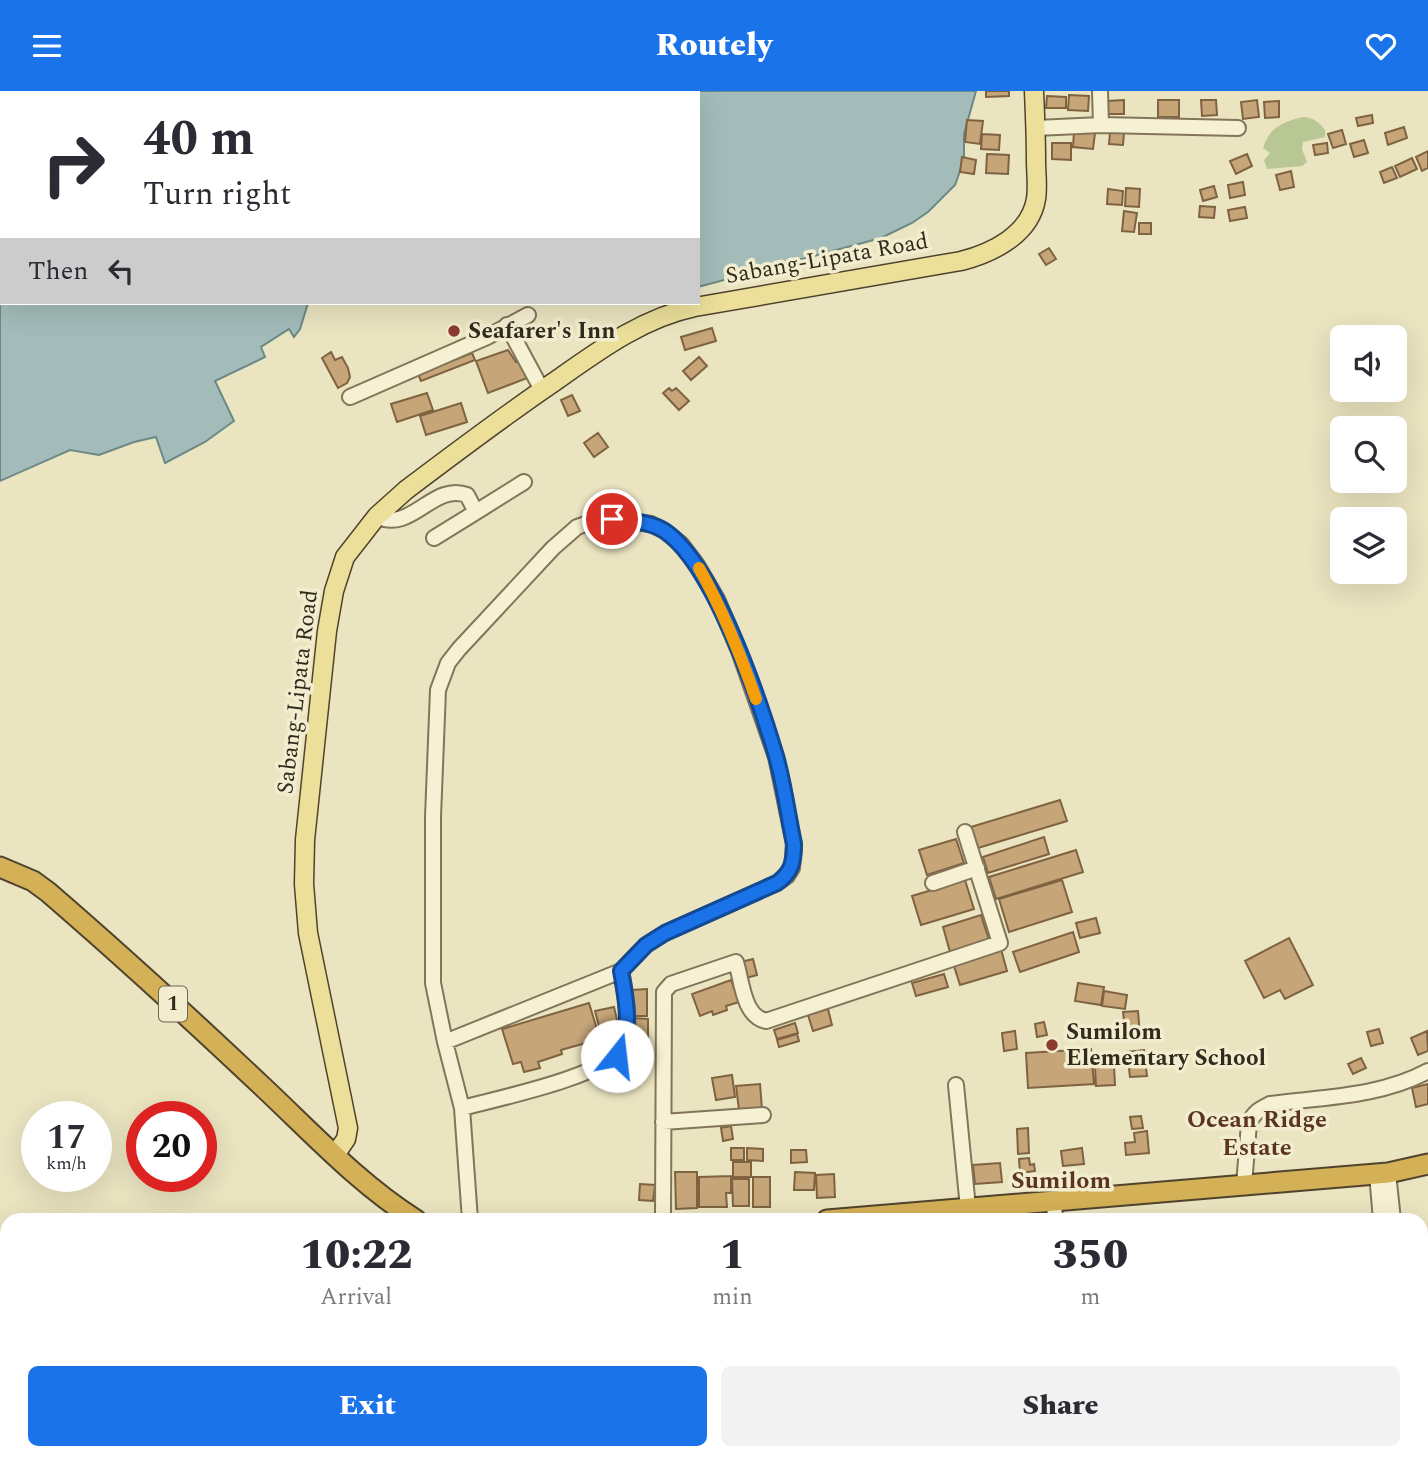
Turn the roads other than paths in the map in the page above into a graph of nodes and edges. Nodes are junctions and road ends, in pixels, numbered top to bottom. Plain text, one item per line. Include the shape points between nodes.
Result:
1 (1034, 91) edge
2 (1100, 91) edge
3 (1101, 125) junction
4 (1036, 128) junction
5 (1238, 128) dead end
6 (528, 315) dead end
7 (507, 325) junction
8 (542, 390) junction
9 (350, 397) dead end
10 (524, 481) dead end
11 (476, 512) junction
12 (377, 516) junction
13 (434, 538) dead end
14 (965, 832) dead end
15 (0, 867) edge
16 (976, 868) junction
17 (933, 883) dead end
18 (621, 971) junction
19 (445, 1042) junction
20 (1428, 1071) edge
21 (956, 1085) dead end
22 (462, 1108) junction
23 (763, 1115) dead end
24 (663, 1122) junction
25 (335, 1155) junction
26 (1428, 1164) edge
27 (1382, 1173) junction
28 (1244, 1185) junction
29 (968, 1208) junction
30 (1054, 1210) edge
31 (406, 1213) edge
32 (470, 1213) edge
33 (663, 1213) edge
34 (909, 1213) edge
35 (1381, 1213) edge
36 (1391, 1213) edge

1 - 4 main road, Sabang-Lipata Road
2 - 3 street
3 - 4 street
3 - 5 street
4 - 8 main road, Sabang-Lipata Road via 1036,199 1016,233 993,250 961,261 676,311 642,325
6 - 7 street
7 - 8 street
7 - 9 street
8 - 12 main road, Sabang-Lipata Road
10 - 11 street
11 - 12 street via 467,495 452,492 405,518 388,521
11 - 13 street
12 - 25 main road, Sabang-Lipata Road via 345,557 334,591 305,840 308,933 348,1128
14 - 16 street
15 - 25 highway, 1 via 33,881 63,905
16 - 17 street
16 - 24 street via 1000,943 766,1021 750,1012 736,962 671,984 664,992
18 - 19 street
18 - 19 street via 665,933 787,876 794,844 776,757 717,599 681,544 665,531 651,524 612,519 577,527 552,548 459,649 442,675 433,817 433,983
18 - 22 street via 626,1039 617,1056 560,1081
19 - 22 street
20 - 28 street via 1369,1092 1259,1109 1249,1122
21 - 29 street
22 - 32 street
23 - 24 street
24 - 33 street
25 - 31 highway, 1
26 - 27 highway
27 - 28 highway
27 - 35 street
27 - 36 street
28 - 30 highway
29 - 30 highway
29 - 34 highway

